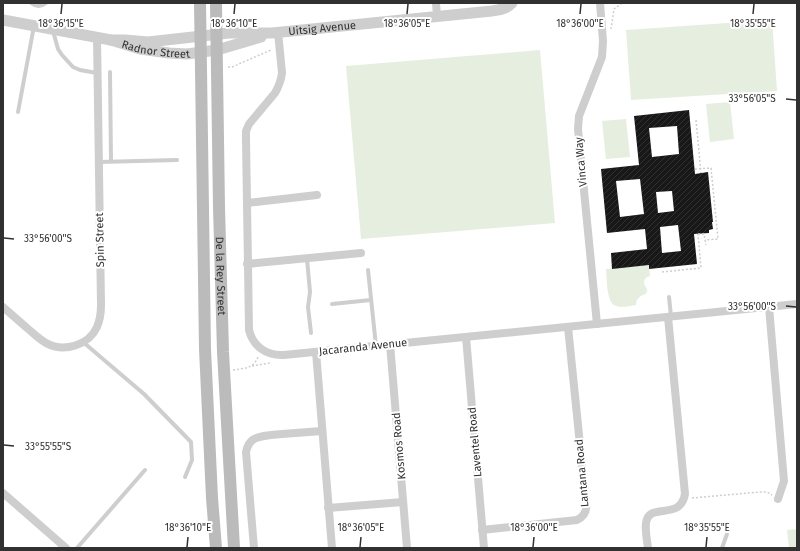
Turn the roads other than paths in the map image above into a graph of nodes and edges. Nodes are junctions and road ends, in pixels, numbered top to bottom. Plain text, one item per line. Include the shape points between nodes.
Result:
1 (31, 3) edge
2 (46, 3) edge
3 (200, 3) edge
4 (216, 3) edge
5 (436, 3) edge
6 (512, 3) edge
7 (600, 3) edge
8 (437, 16) junction
9 (3, 20) edge
10 (34, 26) junction
11 (53, 30) junction
12 (275, 33) junction
13 (216, 34) junction
14 (200, 36) junction
15 (97, 38) junction
16 (111, 40) junction
17 (217, 50) junction
18 (201, 53) junction
19 (110, 72) dead end
20 (98, 73) junction
21 (18, 112) dead end
22 (177, 160) dead end
23 (99, 162) junction
24 (111, 162) junction
25 (317, 195) dead end
26 (247, 203) junction
27 (361, 253) dead end
28 (306, 258) junction
29 (248, 264) junction
30 (368, 270) dead end
31 (669, 297) dead end
32 (371, 300) junction
33 (332, 304) dead end
34 (797, 304) edge
35 (3, 307) edge
36 (769, 307) junction
37 (669, 317) junction
38 (597, 324) junction
39 (568, 327) junction
40 (310, 333) dead end
41 (466, 337) junction
42 (83, 342) junction
43 (390, 344) junction
44 (376, 346) junction
45 (316, 352) junction
46 (322, 431) junction
47 (145, 470) dead end
48 (185, 477) dead end
49 (3, 493) edge
50 (778, 498) dead end
51 (404, 502) junction
52 (328, 508) junction
53 (482, 530) junction
54 (727, 534) dead end
55 (66, 548) edge
56 (77, 548) edge
57 (216, 548) edge
58 (234, 548) edge
59 (254, 548) edge
60 (332, 548) edge
61 (407, 548) edge
62 (484, 548) edge
63 (648, 548) edge
64 (722, 548) edge

1 - 2 lane via 38,6
3 - 14 main road, De la Rey Street
4 - 13 main road, De la Rey Street
5 - 8 street
6 - 8 street, Uitsig Avenue via 501,10
7 - 38 street, Vinca Way via 602,57 579,116 578,129
8 - 12 street, Uitsig Avenue
9 - 10 street, Radnor Street
10 - 11 street, Radnor Street
10 - 21 lane
11 - 15 street, Radnor Street
11 - 20 lane via 58,49 73,67
12 - 13 street, Uitsig Avenue
12 - 17 street, Uitsig Avenue
12 - 26 street, Jacaranda Avenue via 282,73 278,87 246,131
13 - 14 street, Uitsig Avenue
13 - 17 main road, De la Rey Street
14 - 16 street, Radnor Street via 148,42
14 - 18 main road, De la Rey Street
15 - 16 street, Radnor Street
15 - 20 street, Spin Street
16 - 18 street, Radnor Street via 140,49 169,53
17 - 18 street, Uitsig Avenue
17 - 58 main road, De la Rey Street via 223,352
18 - 57 main road, De la Rey Street via 205,349
19 - 24 lane
20 - 23 street, Spin Street
22 - 24 lane
23 - 24 lane
23 - 42 street, Spin Street via 101,313 93,334
25 - 26 street
26 - 29 street, Jacaranda Avenue
27 - 28 street
28 - 29 street
28 - 40 lane via 310,292
29 - 45 street, Jacaranda Avenue via 249,330 255,343 262,350 273,354
30 - 32 lane
31 - 37 lane
32 - 33 lane
32 - 44 lane
34 - 36 street, Jacaranda Avenue
35 - 42 street via 52,346 68,347
36 - 37 street, Jacaranda Avenue
36 - 50 street via 784,481
37 - 38 street, Jacaranda Avenue
37 - 63 street via 685,490 681,504 675,509 655,512 646,521
38 - 39 street, Jacaranda Avenue
39 - 41 street, Jacaranda Avenue
39 - 53 street, Lantana Road via 586,511 576,520
41 - 43 street, Jacaranda Avenue
41 - 53 street, Laventel Road
42 - 48 lane via 144,394 191,442 192,460
43 - 44 street, Jacaranda Avenue
43 - 51 street, Kosmos Road
44 - 45 street, Jacaranda Avenue
45 - 46 street
46 - 52 street
46 - 59 street via 268,436 257,438 249,444 246,452
47 - 56 lane
49 - 55 street
51 - 52 street
51 - 61 street, Kosmos Road
52 - 60 street
53 - 62 street, Laventel Road
54 - 64 lane

